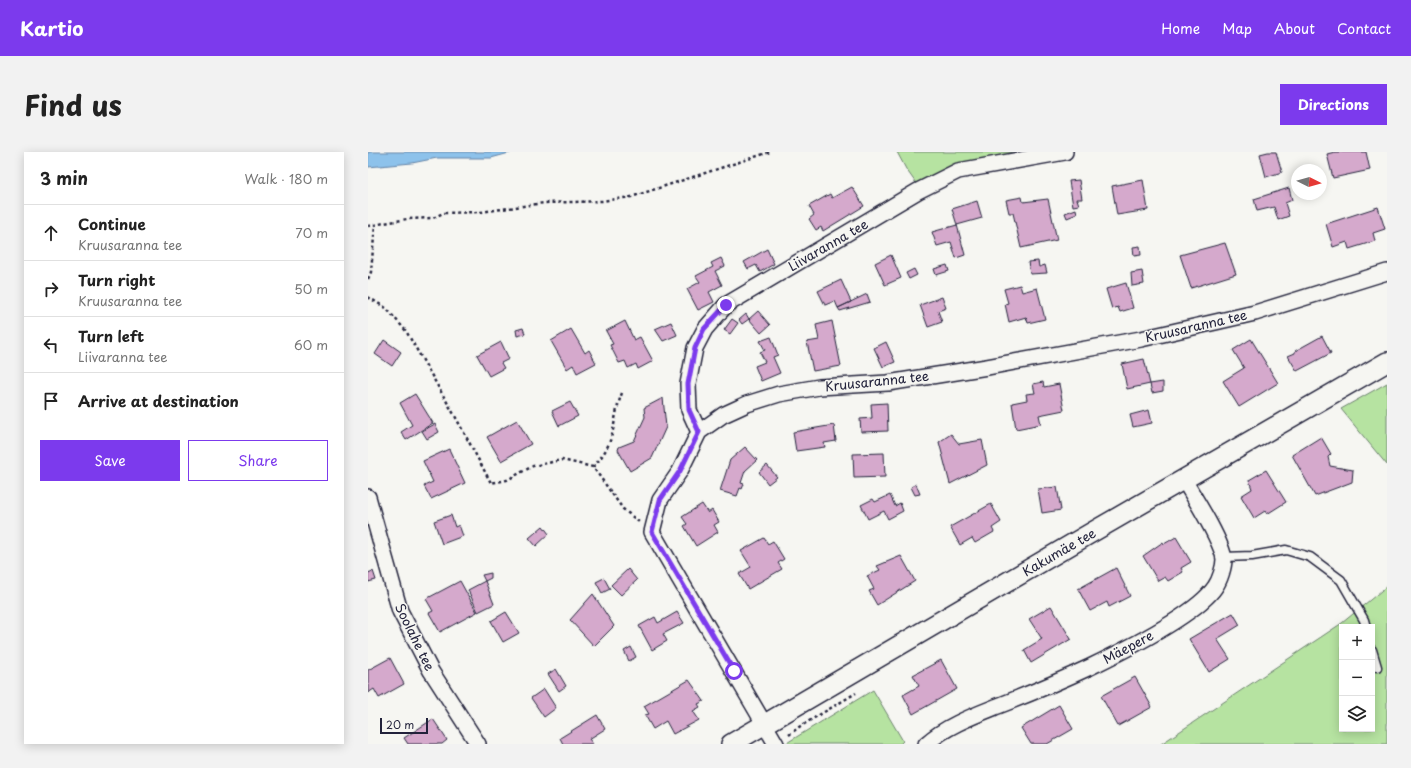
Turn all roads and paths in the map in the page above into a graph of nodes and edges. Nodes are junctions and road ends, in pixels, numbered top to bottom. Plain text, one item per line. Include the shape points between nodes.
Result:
1 (770, 152) edge
2 (1066, 152) edge
3 (376, 225) junction
4 (368, 226) edge
5 (1387, 272) edge
6 (368, 279) edge
7 (368, 297) edge
8 (1387, 362) edge
9 (622, 393) dead end
10 (699, 432) junction
11 (593, 467) junction
12 (1184, 480) junction
13 (368, 497) edge
14 (652, 532) junction
15 (1224, 557) junction
16 (1365, 624) edge
17 (1375, 660) edge
18 (1377, 666) dead end
19 (764, 725) junction
20 (478, 744) edge
21 (731, 744) edge
22 (776, 744) edge
23 (926, 744) edge

1 - 3 path via 631,197 443,214 433,218 407,219
2 - 10 street, Liivaranna tee via 958,171 918,191 726,305 704,329 695,348 688,384 689,410
3 - 4 path
3 - 6 path
5 - 10 street, Kruusaranna tee via 1255,313 1141,339 903,380 819,387 779,394 723,415
7 - 11 path via 386,308 406,331 491,483 507,480 533,466 562,460
8 - 12 street, Kakumäe tee
9 - 11 path via 614,435 605,454
10 - 14 street, Kruusaranna tee via 680,471 660,500
11 - 14 path via 623,509
12 - 15 street
12 - 19 street, Kakumäe tee
13 - 20 street, Soolahe tee via 400,611 431,671
14 - 19 street
15 - 16 lane via 1252,556 1286,550 1310,557 1342,580
15 - 23 street, Mäepere via 1215,587 1195,607 1090,667 959,722
17 - 18 lane
19 - 21 street, Kakumäe tee
19 - 22 street

